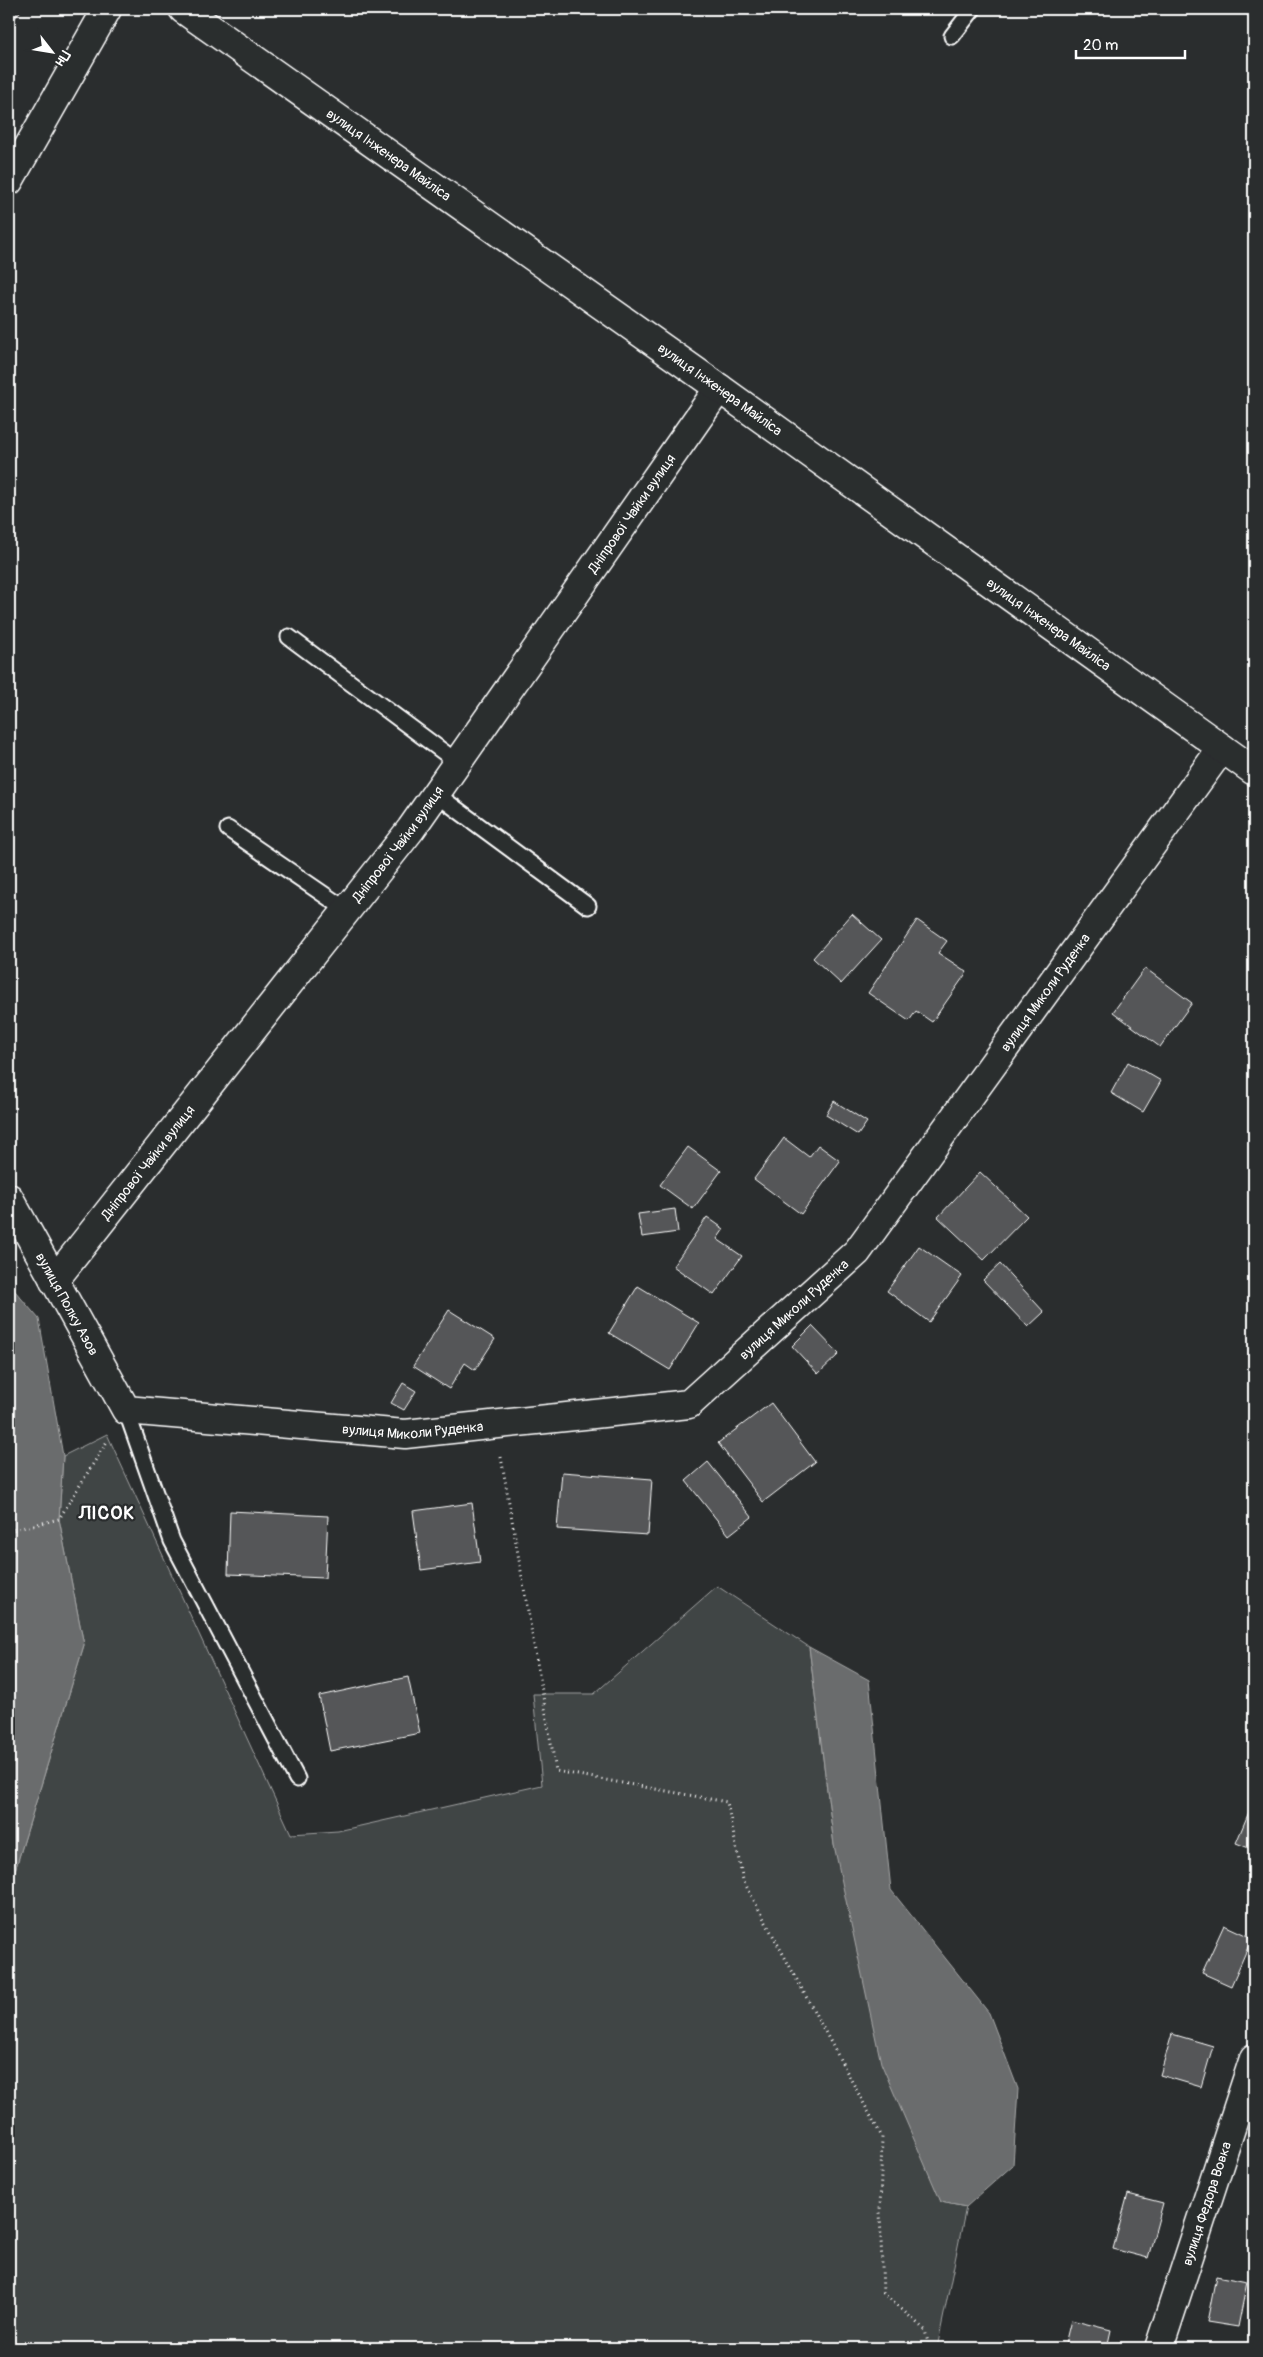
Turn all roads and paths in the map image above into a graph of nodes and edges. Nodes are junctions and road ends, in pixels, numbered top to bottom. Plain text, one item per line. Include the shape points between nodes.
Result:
1 (107, 9) edge
2 (183, 9) edge
3 (974, 9) edge
4 (952, 36) dead end
5 (9, 181) edge
6 (719, 388) junction
7 (289, 637) dead end
8 (1222, 748) junction
9 (457, 762) junction
10 (1254, 771) edge
11 (436, 794) junction
12 (228, 829) dead end
13 (588, 906) dead end
14 (348, 911) junction
15 (9, 1198) edge
16 (54, 1282) junction
17 (126, 1410) junction
18 (495, 1424) junction
19 (9, 1531) edge
20 (297, 1779) dead end
21 (1254, 2058) edge
22 (931, 2348) edge
23 (1159, 2348) edge

1 - 5 street
2 - 6 street, вулиця Інженера Майліса
3 - 4 lane
6 - 8 street, вулиця Інженера Майліса
6 - 9 street, Дніпрової Чайки вулиця
7 - 9 lane
8 - 10 street, вулиця Інженера Майліса
8 - 18 street, вулиця Миколи Руденка via 856,1252 689,1404
9 - 11 street, Дніпрової Чайки вулиця
11 - 13 lane
11 - 14 street, Дніпрової Чайки вулиця
12 - 14 lane
14 - 16 street, Дніпрової Чайки вулиця
15 - 16 street, вулиця Полку Азов
16 - 17 street, вулиця Полку Азов
17 - 18 street, вулиця Миколи Руденка via 405,1434
17 - 19 path via 59,1519
17 - 20 lane via 172,1541
18 - 22 path via 556,1771 727,1802 743,1880 882,2137 882,2293 925,2330
21 - 23 street, вулиця Федора Вовка

